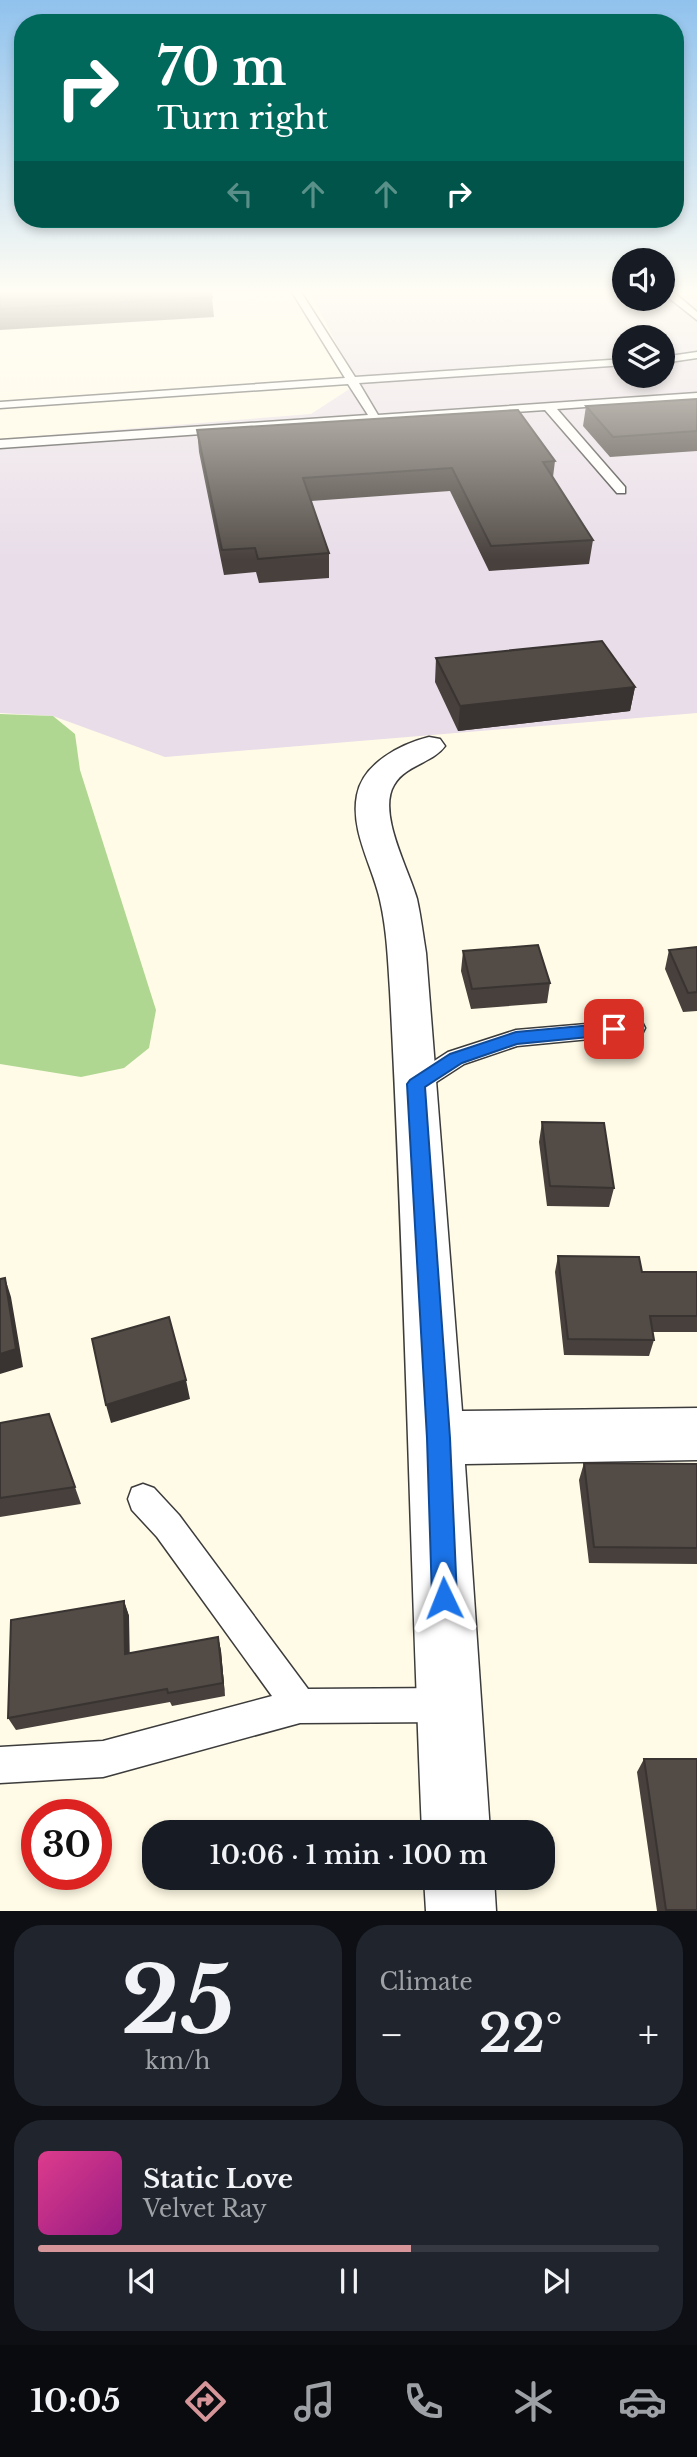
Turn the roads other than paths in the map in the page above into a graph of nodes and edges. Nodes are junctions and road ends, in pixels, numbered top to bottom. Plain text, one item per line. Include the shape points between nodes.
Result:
1 (363, 381) edge
2 (352, 382) junction
3 (697, 396) edge
4 (0, 405) edge
5 (548, 406) junction
6 (375, 418) junction
7 (0, 444) edge
8 (621, 489) dead end
9 (429, 746) dead end
10 (634, 1028) dead end
11 (416, 1084) junction
12 (697, 1434) edge
13 (439, 1438) junction
14 (143, 1499) dead end
15 (300, 1706) junction
16 (448, 1706) junction
17 (0, 1765) edge
18 (455, 1820) edge
19 (460, 1890) edge
20 (461, 1911) edge

1 - 2 lane
2 - 4 lane
2 - 6 lane
3 - 5 lane
5 - 6 lane
5 - 8 lane
6 - 7 lane
9 - 11 street via 390,767 373,795 377,828 401,909
10 - 11 lane via 516,1038 456,1058
11 - 13 street
12 - 13 street
13 - 16 street
14 - 15 lane via 168,1526
15 - 16 lane
15 - 17 lane via 103,1759
16 - 18 street
19 - 20 street

